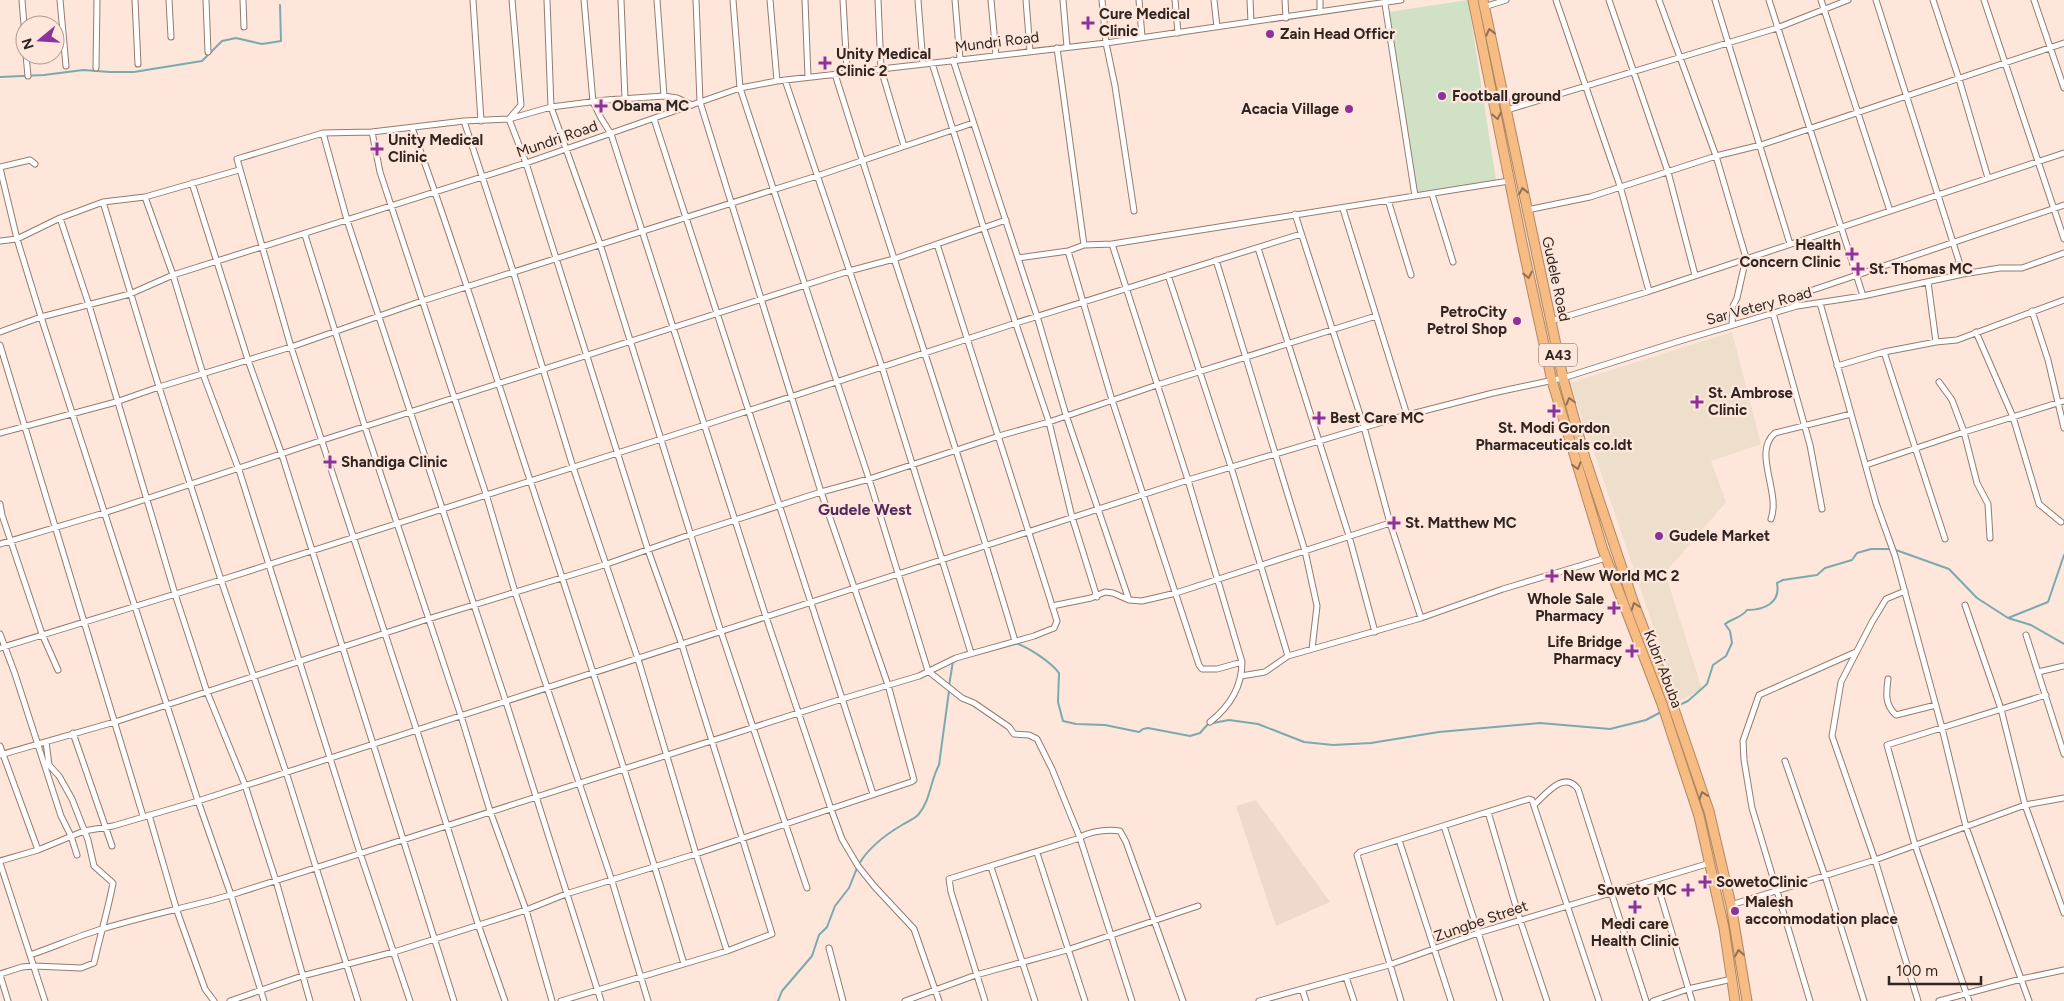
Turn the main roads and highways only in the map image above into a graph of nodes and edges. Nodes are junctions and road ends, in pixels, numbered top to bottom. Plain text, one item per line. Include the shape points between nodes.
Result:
1 (1473, 0) edge
2 (1483, 4) edge
3 (1628, 616) joint
4 (1667, 702) junction
5 (1676, 729) junction
6 (1735, 1001) edge
7 (1747, 1001) edge

1 -> 3 highway, Gudele Road / A43 via 1552,381 1606,558
4 -> 2 highway, Gudele Road / A43 via 1585,458 1551,321
3 - 4 highway, Kubri Abuba / A43
4 - 5 highway, Kubri Abuba / A43
5 - 6 highway, A43 via 1710,863
7 -> 5 highway, A43 via 1731,904 1709,811

